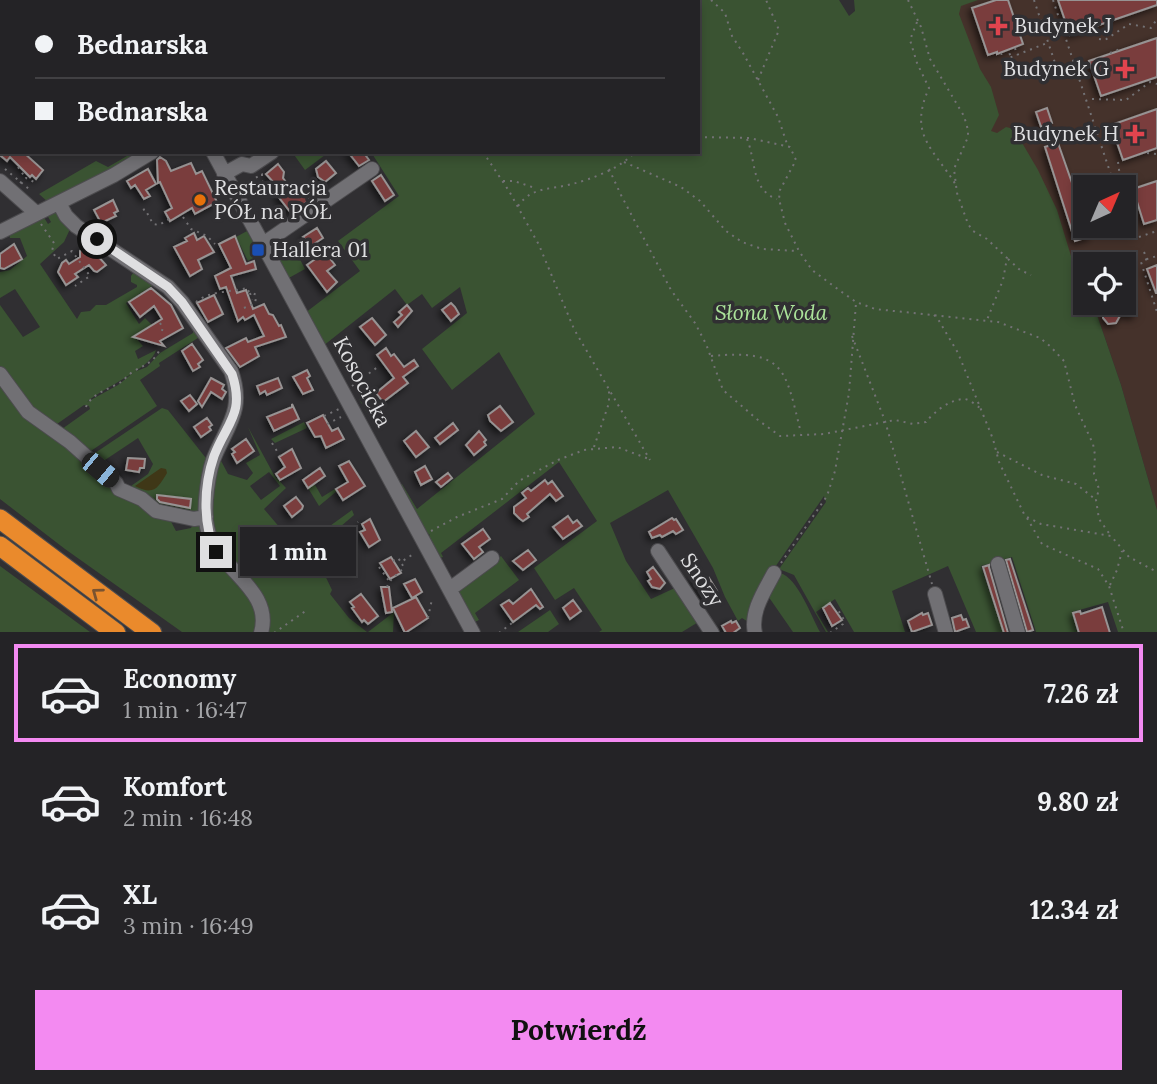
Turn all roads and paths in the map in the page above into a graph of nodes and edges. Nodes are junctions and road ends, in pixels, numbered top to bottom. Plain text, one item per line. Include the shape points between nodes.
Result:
1 (711, 0) edge
2 (765, 0) edge
3 (908, 0) edge
4 (1034, 0) edge
5 (1054, 0) edge
6 (1157, 19) edge
7 (917, 22) junction
8 (1099, 39) dead end
9 (1048, 43) junction
10 (1015, 48) dead end
11 (1120, 49) dead end
12 (1009, 52) dead end
13 (1001, 53) dead end
14 (1110, 53) dead end
15 (1018, 55) junction
16 (1011, 58) junction
17 (1004, 60) junction
18 (1043, 74) dead end
19 (757, 80) junction
20 (1157, 84) edge
21 (1092, 99) dead end
22 (700, 136) edge
23 (747, 138) junction
24 (788, 145) junction
25 (1147, 153) dead end
26 (149, 154) edge
27 (214, 154) edge
28 (269, 154) edge
29 (484, 154) edge
30 (633, 154) edge
31 (1157, 154) edge
32 (624, 162) junction
33 (1118, 163) dead end
34 (18, 167) dead end
35 (372, 169) dead end
36 (609, 169) junction
37 (224, 174) junction
38 (3, 175) edge
39 (1111, 175) edge
40 (1120, 175) edge
41 (26, 178) junction
42 (242, 181) dead end
43 (502, 181) junction
44 (34, 182) dead end
45 (20, 183) junction
46 (276, 186) dead end
47 (957, 186) junction
48 (29, 190) dead end
49 (536, 190) junction
50 (779, 200) junction
51 (59, 203) junction
52 (518, 206) junction
53 (143, 210) dead end
54 (183, 217) dead end
55 (38, 218) junction
56 (169, 219) dead end
57 (1157, 231) edge
58 (0, 232) edge
59 (1139, 237) dead end
60 (215, 244) dead end
61 (263, 244) junction
62 (799, 251) junction
63 (1144, 252) dead end
64 (1157, 256) edge
65 (1007, 258) junction
66 (1147, 259) junction
67 (1031, 275) dead end
68 (75, 286) dead end
69 (249, 292) junction
70 (260, 296) dead end
71 (256, 298) dead end
72 (252, 300) dead end
73 (856, 302) junction
74 (188, 304) dead end
75 (244, 308) dead end
76 (1157, 312) edge
77 (932, 314) junction
78 (986, 321) junction
79 (160, 323) dead end
80 (161, 333) dead end
81 (852, 335) junction
82 (159, 351) dead end
83 (710, 356) junction
84 (379, 366) dead end
85 (0, 374) edge
86 (351, 387) dead end
87 (610, 387) junction
88 (382, 406) dead end
89 (86, 407) dead end
90 (341, 407) dead end
91 (980, 408) junction
92 (345, 415) dead end
93 (324, 416) dead end
94 (368, 416) dead end
95 (885, 421) junction
96 (327, 425) dead end
97 (843, 430) junction
98 (801, 435) junction
99 (272, 443) dead end
100 (593, 447) junction
101 (996, 452) junction
102 (280, 456) dead end
103 (1097, 500) junction
104 (1025, 516) junction
105 (206, 517) junction
106 (0, 519) edge
107 (358, 522) dead end
108 (1111, 536) junction
109 (420, 543) junction
110 (0, 546) edge
111 (1122, 550) junction
112 (658, 551) dead end
113 (492, 558) dead end
114 (393, 561) dead end
115 (401, 562) junction
116 (998, 564) dead end
117 (379, 567) dead end
118 (1157, 572) edge
119 (774, 573) joint
120 (328, 575) dead end
121 (389, 581) junction
122 (1109, 586) junction
123 (387, 587) dead end
124 (450, 589) junction
125 (934, 594) joint
126 (432, 599) dead end
127 (307, 610) dead end
128 (838, 610) dead end
129 (428, 618) dead end
130 (512, 623) dead end
131 (836, 629) junction
132 (116, 632) edge
133 (152, 632) edge
134 (261, 632) edge
135 (274, 632) edge
136 (473, 632) edge
137 (499, 632) edge
138 (712, 632) edge
139 (755, 632) edge
140 (830, 632) edge
141 (838, 632) edge
142 (946, 632) edge
143 (1018, 632) edge
144 (1124, 632) edge

1 - 19 path via 725,13 732,36
2 - 19 path via 779,30
3 - 7 path
4 - 9 path
5 - 39 path
6 - 8 path via 1151,29 1129,24 1105,40
7 - 47 path via 930,60 968,130 954,169
7 - 47 path via 910,40 929,88 922,109 923,137
9 - 15 path
9 - 18 path via 1057,69
10 - 15 path
11 - 14 path
12 - 16 path
13 - 17 path
15 - 16 path
16 - 17 path
16 - 17 path via 1014,65 1007,68
19 - 24 path
20 - 21 path via 1150,82 1126,100
22 - 23 path
23 - 24 path
23 - 50 path via 755,176 766,194
24 - 50 path via 796,160
25 - 31 path
26 - 51 street
27 - 37 street, Kosocicka
28 - 37 street via 251,166 242,164
29 - 43 path
30 - 32 path
32 - 36 path
32 - 62 path via 681,187 742,242 762,249
33 - 40 path
34 - 41 path
35 - 61 street
36 - 49 path via 574,184
36 - 83 path
37 - 61 street, Kosocicka
38 - 45 path
38 - 55 street
41 - 44 path
41 - 45 path
42 - 46 path via 245,186 262,174 265,184 272,189
43 - 49 path
43 - 52 path
45 - 48 path
47 - 65 path via 973,231
49 - 52 path
50 - 62 path
51 - 55 street
51 - 105 street via 76,226 168,287 231,372 236,408 210,470
52 - 87 path via 574,329
53 - 56 path via 153,224
54 - 60 path via 191,229
55 - 58 street
55 - 68 path via 54,243 57,259 72,251 90,276
57 - 59 path
61 - 109 street, Kosocicka
62 - 73 path via 812,270
63 - 66 path
64 - 66 path
65 - 67 path
65 - 78 path
66 - 76 path via 1141,262
69 - 70 path
69 - 72 path
69 - 74 path via 247,288 214,294
71 - 75 path
73 - 77 path via 875,309
73 - 81 path
77 - 78 path
77 - 91 path via 951,339
78 - 103 path via 1014,326 1040,338 1064,361 1075,405 1093,444
79 - 80 path
81 - 95 path
81 - 97 path
82 - 89 path via 146,366 88,401
83 - 98 path via 723,390 749,413 780,436
83 - 98 path via 758,356 779,366
84 - 86 path
85 - 105 street via 28,412 70,442 119,489 161,513
87 - 100 path
87 - 100 path via 650,460 617,447
88 - 94 path
90 - 93 path
91 - 95 path via 962,400 935,410 926,422
91 - 101 path
92 - 96 path
95 - 97 path
95 - 125 path
97 - 98 path
97 - 119 path via 827,496
99 - 102 path
100 - 109 path via 519,481 502,499 457,517
101 - 103 path via 1042,475 1076,484
101 - 104 path
103 - 108 path via 1099,519
104 - 108 path
104 - 122 path via 1042,544 1098,569
105 - 134 street via 215,550 262,605
133 -> 106 highway
107 - 120 path via 349,532 347,553
108 - 111 path
109 - 115 path
109 - 124 street, Kosocicka
110 - 132 highway
111 - 118 path
111 - 122 path
112 - 138 street, Snozy
113 - 124 street
114 - 115 path via 398,558
115 - 121 path via 402,573
116 - 143 street
117 - 121 path
119 - 139 street via 757,608
121 - 123 path
122 - 144 path
124 - 136 street, Kosocicka
125 - 142 street
126 - 129 path
127 - 135 path
128 - 131 path via 844,620
130 - 137 path
131 - 140 path
131 - 141 path

